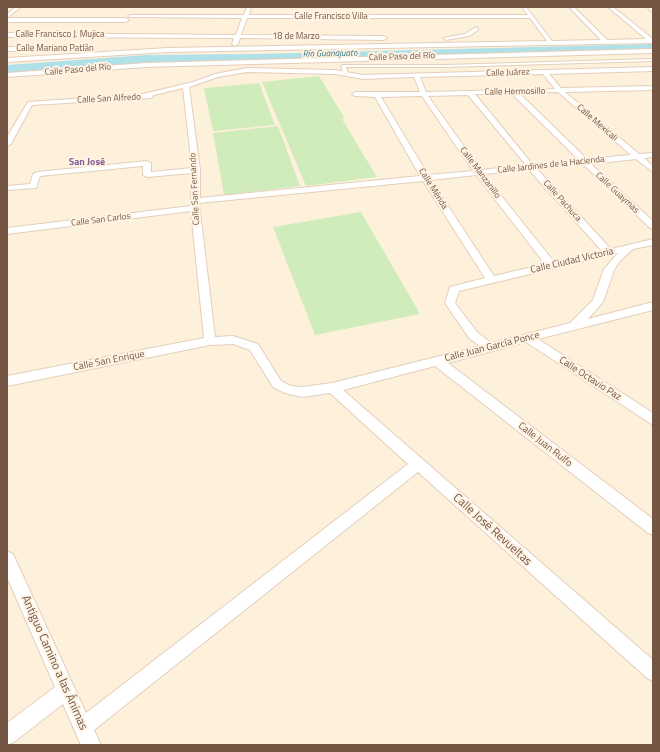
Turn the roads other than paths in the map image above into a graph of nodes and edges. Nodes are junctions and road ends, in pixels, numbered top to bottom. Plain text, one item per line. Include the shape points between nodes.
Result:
1 (19, 7) edge
2 (249, 7) edge
3 (524, 7) edge
4 (571, 7) edge
5 (610, 7) edge
6 (649, 7) edge
7 (653, 10) edge
8 (469, 14) junction
9 (7, 16) edge
10 (130, 16) junction
11 (246, 17) junction
12 (533, 17) junction
13 (7, 20) edge
14 (113, 34) junction
15 (7, 35) edge
16 (480, 36) junction
17 (238, 37) junction
18 (393, 38) dead end
19 (439, 38) dead end
20 (652, 41) edge
21 (605, 42) junction
22 (551, 43) junction
23 (103, 48) junction
24 (7, 49) edge
25 (234, 49) junction
26 (653, 51) edge
27 (405, 57) junction
28 (7, 60) edge
29 (653, 60) edge
30 (409, 66) junction
31 (653, 69) edge
32 (544, 72) junction
33 (346, 74) junction
34 (7, 75) edge
35 (416, 76) junction
36 (426, 76) junction
37 (653, 88) edge
38 (187, 90) junction
39 (559, 90) junction
40 (514, 92) junction
41 (470, 93) junction
42 (355, 94) dead end
43 (424, 94) junction
44 (377, 95) junction
45 (7, 144) edge
46 (653, 155) edge
47 (636, 156) junction
48 (585, 162) junction
49 (531, 168) junction
50 (196, 170) junction
51 (653, 170) edge
52 (479, 173) junction
53 (426, 179) junction
54 (398, 180) joint
55 (7, 188) edge
56 (195, 204) junction
57 (653, 226) edge
58 (7, 231) edge
59 (653, 242) edge
60 (631, 247) junction
61 (609, 253) junction
62 (552, 266) junction
63 (491, 280) junction
64 (653, 306) edge
65 (574, 326) junction
66 (528, 338) junction
67 (210, 341) junction
68 (490, 348) junction
69 (437, 361) junction
70 (7, 381) edge
71 (332, 388) junction
72 (653, 420) edge
73 (418, 464) junction
74 (653, 528) edge
75 (7, 560) edge
76 (653, 672) edge
77 (66, 690) junction
78 (82, 727) junction
79 (7, 734) edge
80 (91, 745) edge

1 - 9 street
2 - 11 street
3 - 12 street
4 - 21 street
5 - 20 street
6 - 7 street
8 - 11 street, Calle Francisco Villa
8 - 12 street, Calle Francisco Villa
8 - 16 street
10 - 11 street, Calle Francisco Villa
10 - 13 street, Calle Francisco Villa
10 - 14 street
11 - 17 street
12 - 22 street
14 - 15 street, Calle Francisco J. Mujica
14 - 17 street, 18 de Marzo
14 - 23 street
16 - 19 street
16 - 22 street, Calle Paso del Río
16 - 25 street, Calle Paso del Río
17 - 18 street, 18 de Marzo
17 - 25 street
20 - 21 street, Calle Paso del Río
21 - 22 street, Calle Paso del Río
23 - 24 street, Calle Mariano Patlán
23 - 25 street, Calle Paso del Río
23 - 28 street, Calle Paso del Río via 56,58
26 - 27 street, Calle Paso del Río
27 - 30 street
27 - 34 street, Calle Paso del Río via 146,65
29 - 30 street
30 - 33 street via 343,66
30 - 36 street
31 - 32 street, Calle Juárez
32 - 36 street, Calle Juárez
32 - 39 street, Calle Mexicali
33 - 35 street, Calle Juárez via 363,77
33 - 38 street, Calle San Alfredo via 247,70 218,75
35 - 36 street, Calle Juárez
35 - 43 street, Calle Manzanillo
37 - 39 street, Calle Hermosillo
38 - 45 street, Calle San Alfredo via 145,96 30,103
38 - 50 street, Calle San Fernando
39 - 40 street, Calle Hermosillo
39 - 47 street, Calle Mexicali
40 - 41 street, Calle Hermosillo
40 - 48 street, Calle Guaymas
41 - 43 street, Calle Hermosillo
41 - 49 street, Calle Pachuca
42 - 44 street, Calle Hermosillo
43 - 44 street, Calle Hermosillo
43 - 52 street, Calle Manzanillo
44 - 53 street, Calle Mérida
46 - 47 street, Calle Jardines de la Hacienda
47 - 48 street, Calle Jardines de la Hacienda
47 - 51 street, Calle Mexicali
48 - 49 street, Calle Jardines de la Hacienda
48 - 57 street, Calle Guaymas
49 - 52 street, Calle Jardines de la Hacienda
49 - 61 street, Calle Pachuca
50 - 55 street via 147,175 147,163 37,174 33,186
50 - 56 street, Calle San Fernando
52 - 53 street, Calle Jardines de la Hacienda
52 - 62 street, Calle Manzanillo
53 - 54 street, Calle Jardines de la Hacienda
53 - 63 street, Calle Mérida
54 - 56 street, Calle San Carlos
56 - 58 street, Calle San Carlos
56 - 67 street, Calle San Fernando
59 - 60 street, Calle Ciudad Victoria
60 - 61 street, Calle Ciudad Victoria
60 - 65 street via 610,269 598,302
61 - 62 street, Calle Ciudad Victoria
62 - 63 street, Calle Ciudad Victoria
63 - 68 street, Calle Ciudad Victoria via 454,289 450,303 473,335
64 - 65 street, Calle Juan García Ponce
65 - 66 street, Calle Juan García Ponce
66 - 68 street, Calle Juan García Ponce
66 - 72 street, Calle Octavio Paz
67 - 70 street, Calle San Enrique
67 - 71 street, Calle San Enrique via 233,340 254,347 277,384 289,390 302,392
68 - 69 street, Calle Juan García Ponce
69 - 71 street, Calle Juan García Ponce
69 - 74 street, Calle Juan Rulfo
71 - 73 street, Calle José Revueltas
73 - 76 street, Calle José Revueltas
73 - 78 street
75 - 77 street, Antiguo Camino a las Ánimas
77 - 78 street, Antiguo Camino a las Ánimas
77 - 79 street
78 - 80 street, Antiguo Camino a las Ánimas

